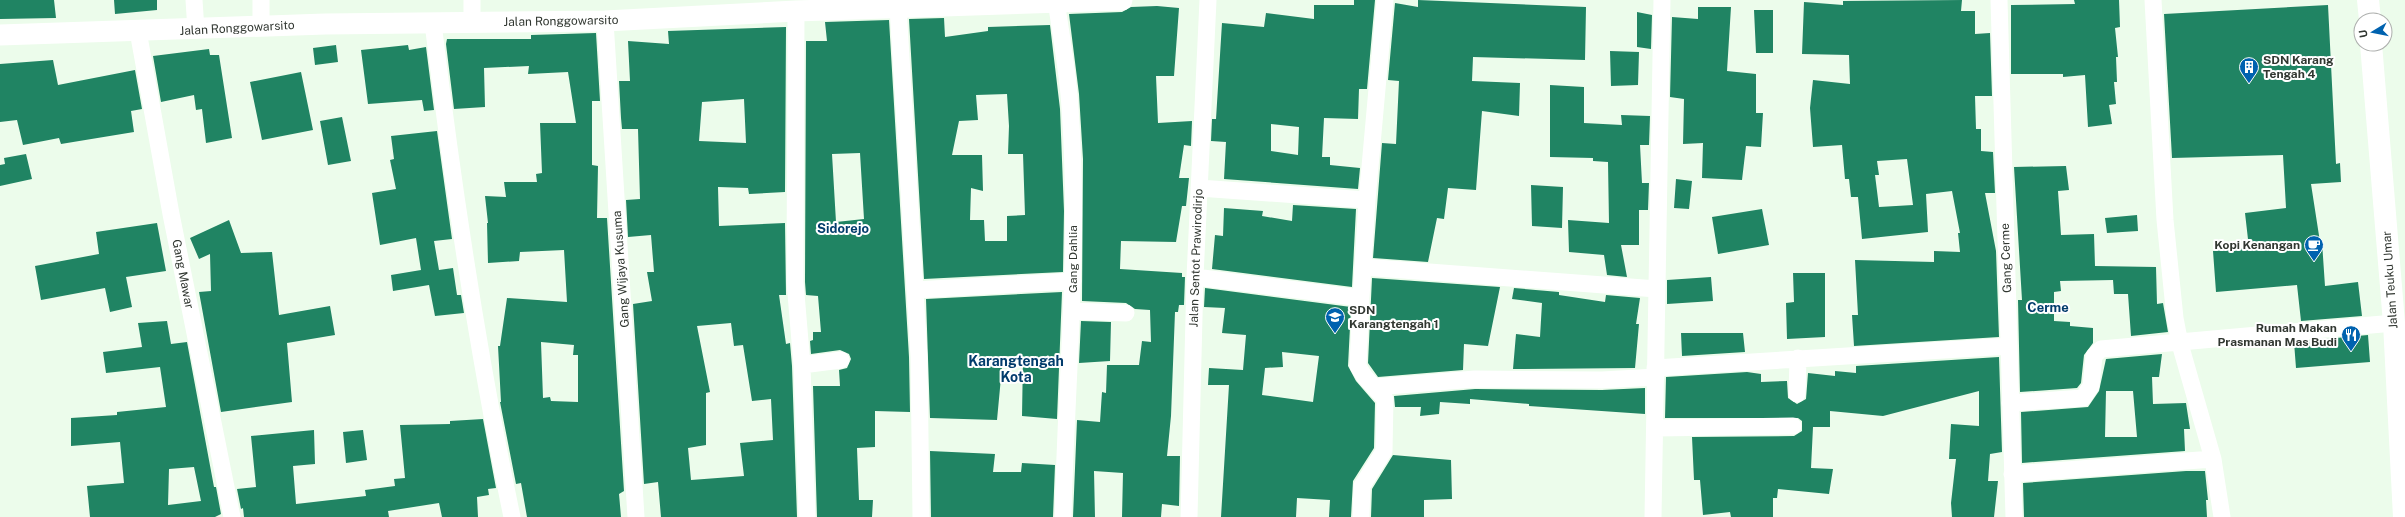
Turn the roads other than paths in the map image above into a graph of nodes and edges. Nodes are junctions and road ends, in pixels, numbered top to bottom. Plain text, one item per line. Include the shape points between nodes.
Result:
1 (194, 0) edge
2 (261, 0) edge
3 (472, 0) edge
4 (1122, 0) edge
5 (1208, 0) edge
6 (1385, 0) edge
7 (1662, 0) edge
8 (1999, 0) edge
9 (2153, 0) edge
10 (2368, 0) edge
11 (1056, 1) edge
12 (926, 3) edge
13 (898, 7) junction
14 (796, 11) junction
15 (2369, 12) edge
16 (606, 21) junction
17 (472, 22) junction
18 (433, 23) junction
19 (261, 27) junction
20 (196, 30) junction
21 (138, 31) junction
22 (0, 35) edge
23 (2372, 52) edge
24 (1199, 188) junction
25 (1367, 200) junction
26 (1363, 268) junction
27 (1195, 277) junction
28 (1073, 281) junction
29 (1657, 289) junction
30 (915, 290) junction
31 (1361, 298) junction
32 (1072, 311) junction
33 (1126, 313) dead end
34 (2394, 323) junction
35 (2180, 344) junction
36 (2009, 346) junction
37 (1798, 358) junction
38 (841, 360) dead end
39 (802, 365) junction
40 (1655, 372) junction
41 (1375, 387) junction
42 (1797, 394) dead end
43 (2010, 403) junction
44 (1793, 426) dead end
45 (1655, 428) junction
46 (2213, 459) junction
47 (2012, 474) junction
48 (232, 517) edge
49 (512, 517) edge
50 (636, 517) edge
51 (807, 517) edge
52 (921, 517) edge
53 (1063, 517) edge
54 (1189, 517) edge
55 (1361, 517) edge
56 (1653, 517) edge
57 (2014, 517) edge
58 (2222, 517) edge
59 (2404, 517) edge

1 - 20 street
2 - 19 street
3 - 17 street
4 - 11 street, Jalan Ronggowarsito
5 - 24 street, Jalan Sentot Prawirodirjo
6 - 25 street
7 - 29 street
8 - 36 street, Gang Cerme
9 - 35 street via 2165,220
10 - 15 main road
11 - 12 street, Jalan Ronggowarsito
11 - 28 street, Gang Dahlia via 1066,58 1070,110
12 - 13 street, Jalan Ronggowarsito
13 - 14 street, Jalan Ronggowarsito
13 - 30 street
14 - 16 street, Jalan Ronggowarsito
14 - 39 street via 795,282
16 - 17 street, Jalan Ronggowarsito
16 - 50 street, Gang Wijaya Kusuma
17 - 18 street, Jalan Ronggowarsito
18 - 19 street, Jalan Ronggowarsito
18 - 49 street via 486,386
19 - 20 street, Jalan Ronggowarsito
20 - 21 street, Jalan Ronggowarsito
21 - 22 street, Jalan Ronggowarsito
21 - 48 street, Gang Mawar via 171,214
23 - 34 main road, Jalan Teuku Umar
24 - 25 street
24 - 27 street, Jalan Sentot Prawirodirjo
25 - 26 street
26 - 29 street
26 - 31 street
27 - 31 street
27 - 54 street, Jalan Sentot Prawirodirjo
28 - 30 street
28 - 32 street, Gang Dahlia
29 - 40 street
30 - 52 street via 919,365
31 - 41 street via 1358,366
32 - 33 street
32 - 53 street, Gang Dahlia
34 - 35 street
34 - 59 main road, Jalan Teuku Umar
35 - 43 street via 2098,350 2094,356 2090,386 2083,398
35 - 46 street
36 - 37 street
36 - 43 street, Gang Cerme
37 - 40 street
37 - 42 street
38 - 39 street
39 - 51 street
40 - 41 street via 1602,380 1475,379
40 - 45 street
41 - 55 street via 1385,399 1384,451 1362,486
43 - 47 street, Gang Cerme
44 - 45 street
45 - 56 street
46 - 47 street
46 - 58 street
47 - 57 street, Gang Cerme

